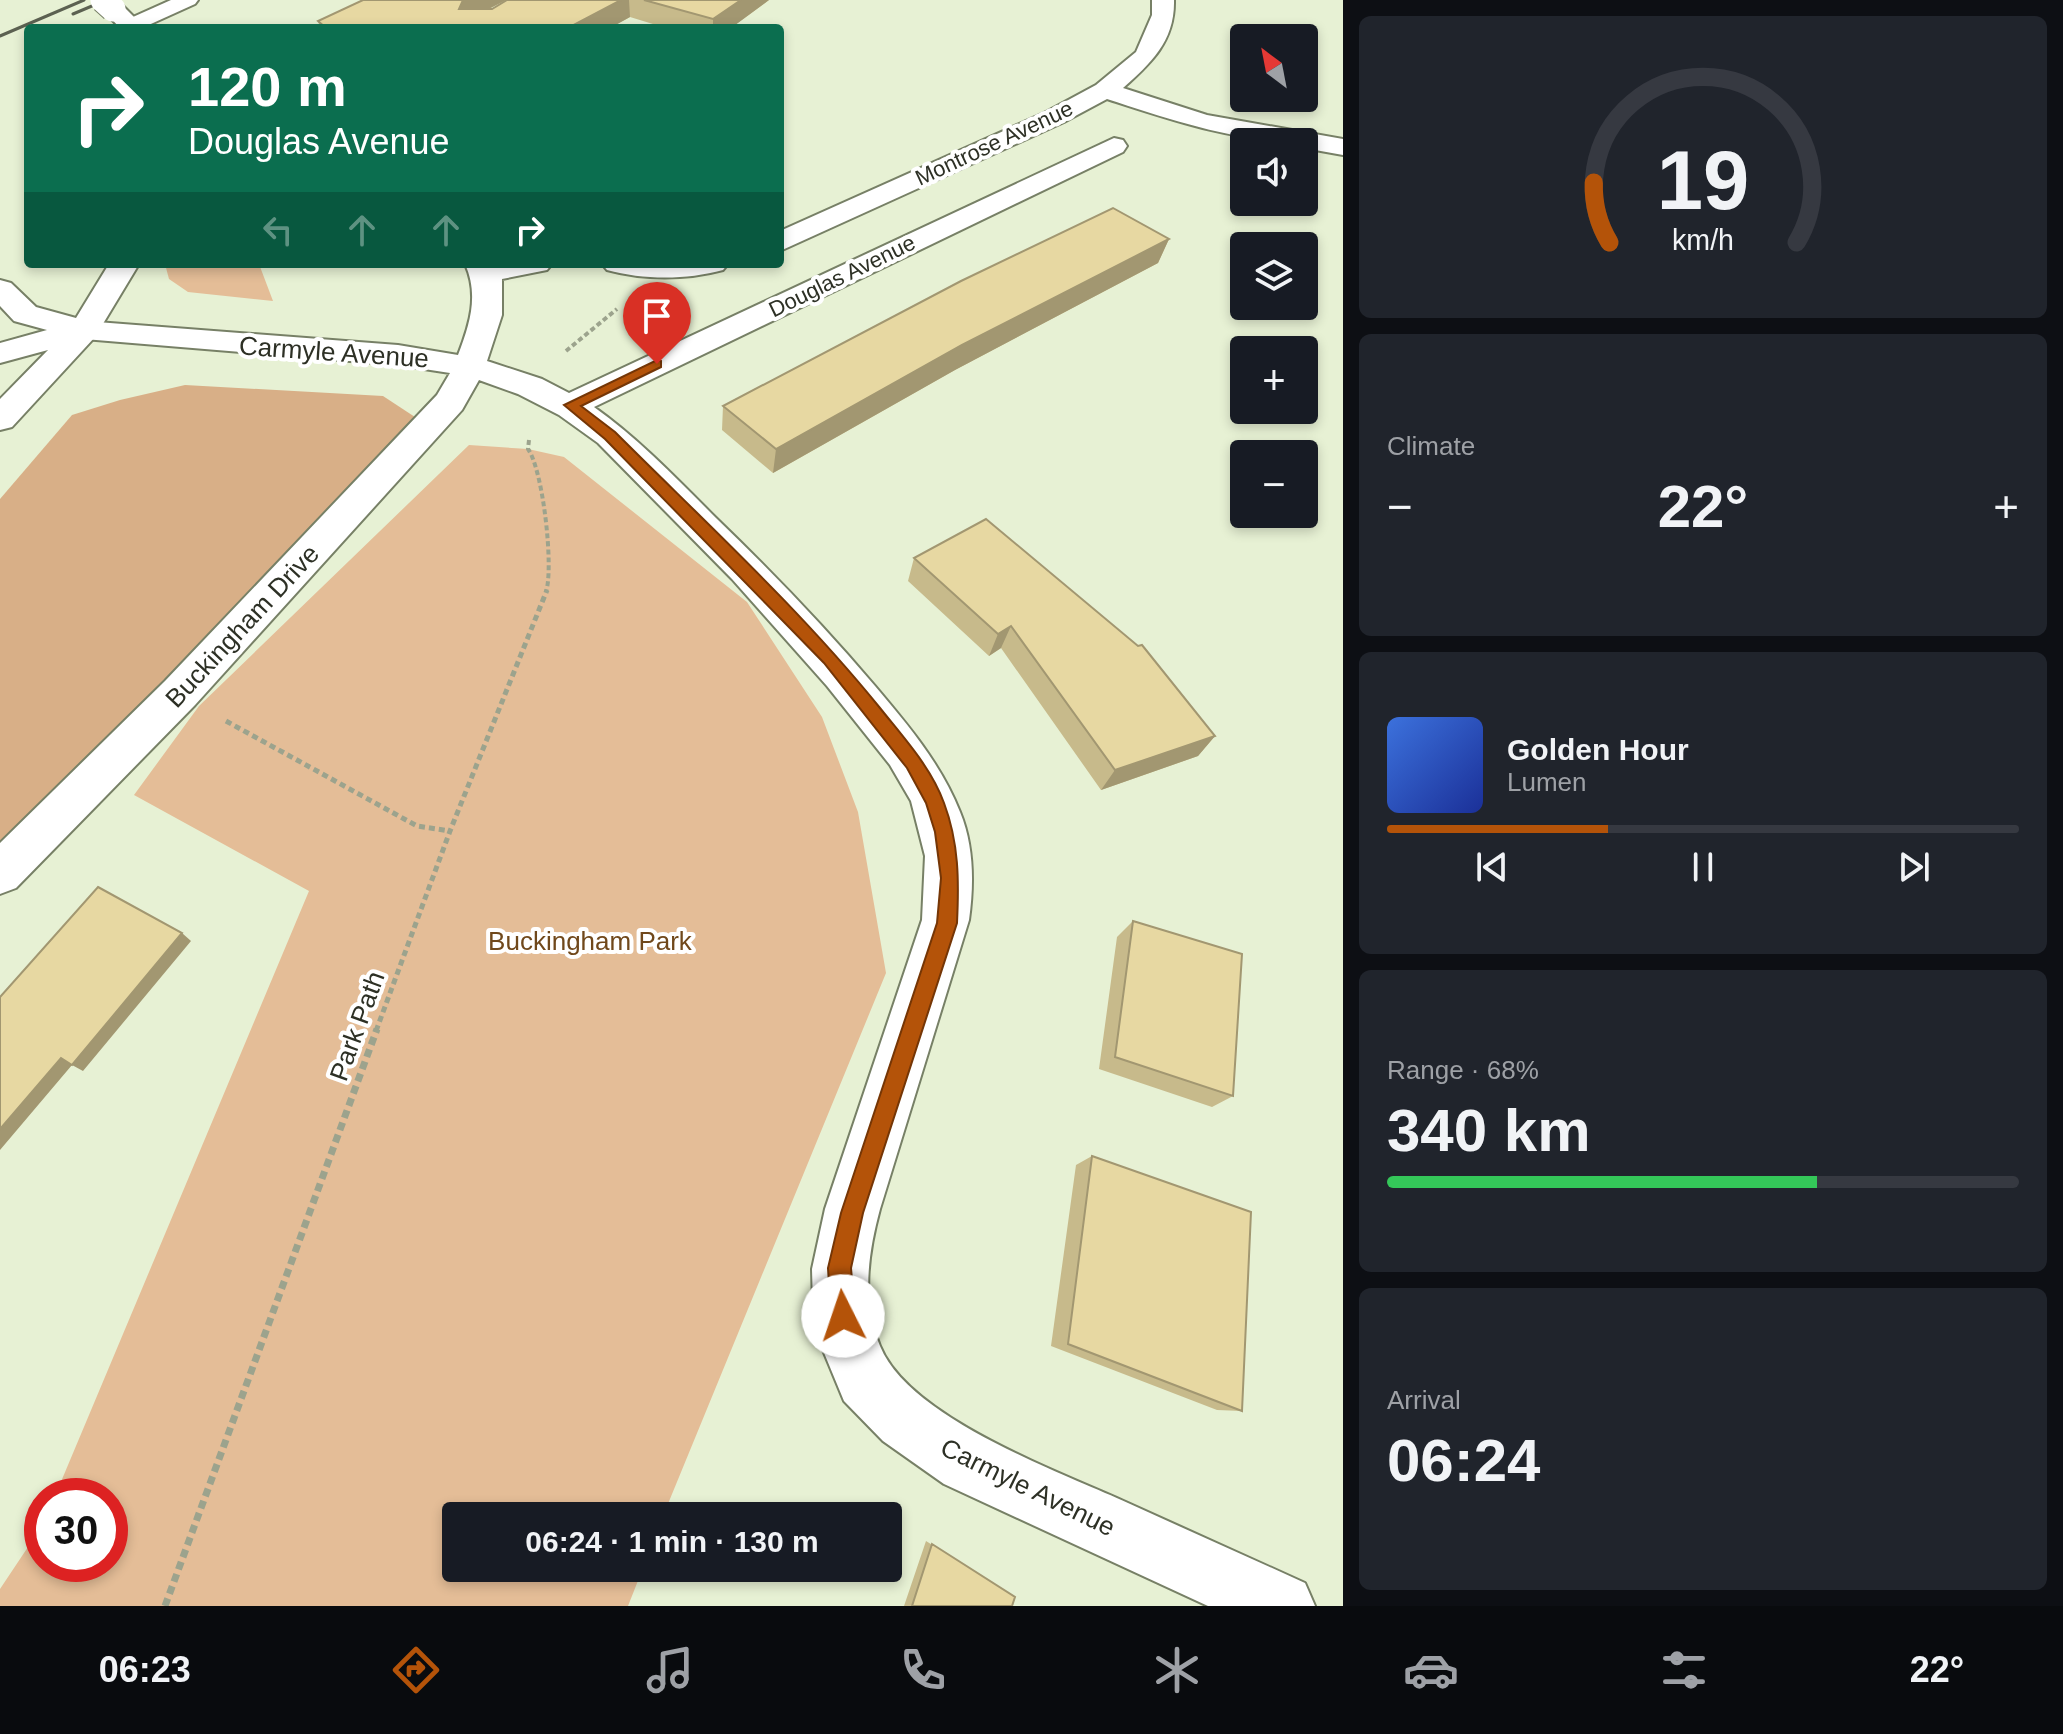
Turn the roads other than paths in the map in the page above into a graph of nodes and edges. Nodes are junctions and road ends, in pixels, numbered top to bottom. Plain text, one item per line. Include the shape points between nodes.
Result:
1 (188, 0) edge
2 (1163, 0) edge
3 (108, 4) edge
4 (129, 24) edge
5 (138, 24) edge
6 (1105, 90) junction
7 (1114, 146) dead end
8 (1343, 147) edge
9 (784, 240) edge
10 (122, 268) edge
11 (483, 268) edge
12 (0, 289) edge
13 (84, 330) junction
14 (0, 353) edge
15 (470, 367) junction
16 (571, 405) junction
17 (0, 419) edge
18 (0, 873) edge
19 (1282, 1606) edge

1 - 5 lane
2 - 6 street, Montrose Avenue via 1163,15 1146,55
3 - 4 street
6 - 8 street via 1202,122
6 - 9 street, Montrose Avenue
7 - 16 street, Douglas Avenue
10 - 13 street
11 - 15 street via 489,303
12 - 13 street via 25,314
13 - 14 street
13 - 15 street, Carmyle Avenue via 426,356
13 - 17 street
15 - 16 street, Carmyle Avenue
15 - 18 street, Buckingham Drive via 436,418 180,693
16 - 19 street, Carmyle Avenue via 610,435 830,658 913,762 944,832 950,878 947,923 883,1111 840,1268 843,1316 857,1366 898,1414 966,1462

